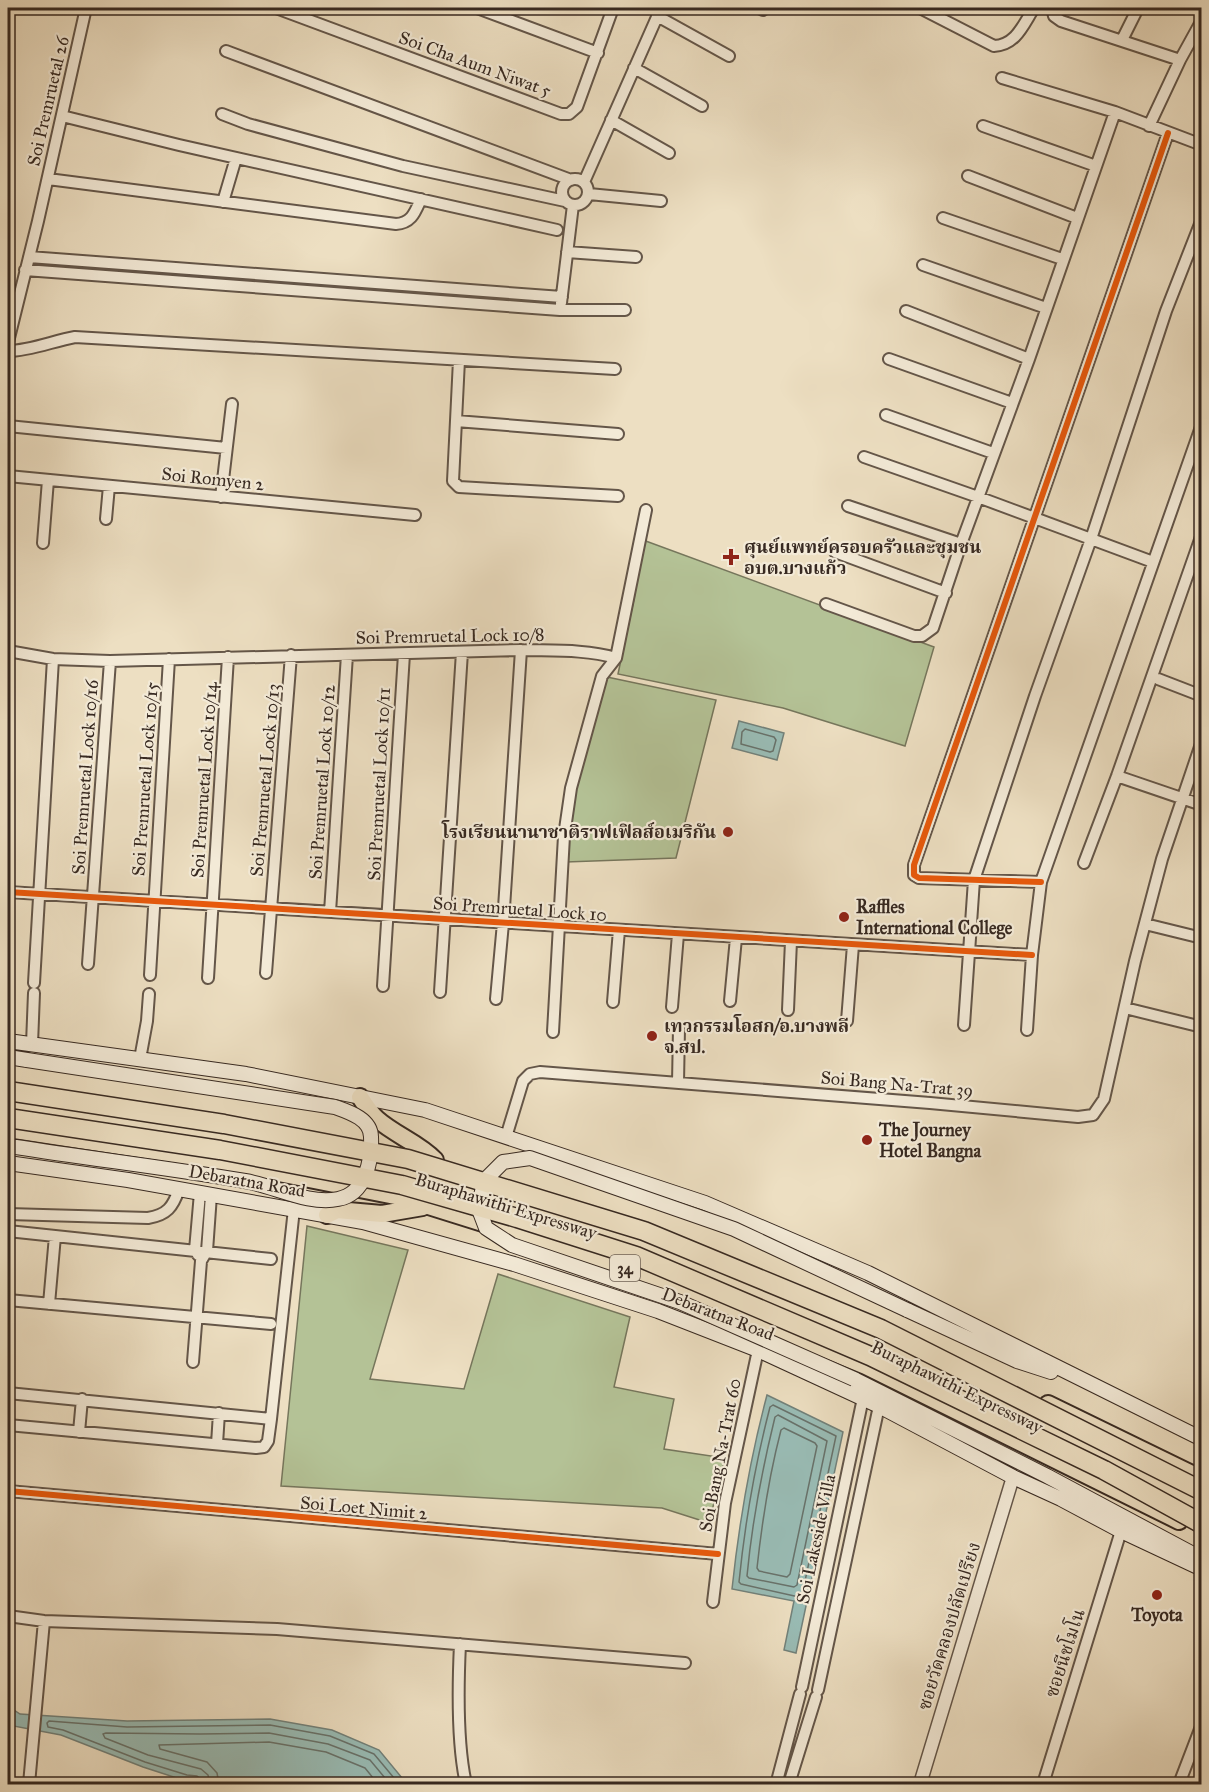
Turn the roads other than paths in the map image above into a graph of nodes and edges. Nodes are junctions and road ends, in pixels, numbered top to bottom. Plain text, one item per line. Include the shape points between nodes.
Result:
1 (86, 8) edge
2 (276, 8) edge
3 (477, 8) edge
4 (613, 8) edge
5 (920, 8) edge
6 (1034, 8) edge
7 (1052, 8) edge
8 (1138, 8) edge
9 (659, 12) edge
10 (1202, 21) edge
11 (1122, 40) junction
12 (226, 51) dead end
13 (598, 53) junction
14 (729, 56) dead end
15 (1180, 60) junction
16 (634, 68) junction
17 (1002, 78) dead end
18 (702, 106) dead end
19 (1115, 112) junction
20 (222, 114) dead end
21 (62, 116) junction
22 (611, 120) junction
23 (983, 126) dead end
24 (1149, 126) junction
25 (1168, 133) junction
26 (1202, 145) edge
27 (669, 153) dead end
28 (236, 158) junction
29 (1096, 166) junction
30 (968, 176) dead end
31 (48, 179) junction
32 (571, 180) junction
33 (584, 182) junction
34 (589, 194) junction
35 (421, 199) junction
36 (661, 201) dead end
37 (224, 202) junction
38 (569, 203) junction
39 (944, 218) dead end
40 (1077, 218) junction
41 (1202, 219) edge
42 (557, 230) dead end
43 (567, 252) junction
44 (29, 257) junction
45 (636, 257) dead end
46 (1062, 259) junction
47 (119, 264) junction
48 (923, 265) dead end
49 (187, 269) junction
50 (25, 270) junction
51 (118, 277) junction
52 (304, 277) junction
53 (187, 282) junction
54 (423, 286) junction
55 (303, 290) junction
56 (562, 297) junction
57 (422, 299) junction
58 (1046, 308) junction
59 (560, 310) junction
60 (625, 310) dead end
61 (906, 311) dead end
62 (8, 342) edge
63 (8, 351) edge
64 (889, 359) dead end
65 (1029, 359) junction
66 (459, 360) junction
67 (615, 369) dead end
68 (232, 404) dead end
69 (1012, 404) junction
70 (886, 415) dead end
71 (456, 421) junction
72 (1202, 424) edge
73 (8, 426) edge
74 (618, 434) dead end
75 (226, 448) junction
76 (993, 453) junction
77 (864, 457) dead end
78 (8, 476) edge
79 (48, 480) junction
80 (109, 486) junction
81 (618, 496) dead end
82 (221, 497) junction
83 (978, 497) junction
84 (848, 506) dead end
85 (646, 510) dead end
86 (415, 515) dead end
87 (1035, 518) junction
88 (106, 519) dead end
89 (1202, 534) edge
90 (1091, 539) junction
91 (43, 543) dead end
92 (961, 544) junction
93 (835, 552) dead end
94 (1153, 562) junction
95 (946, 593) junction
96 (826, 604) dead end
97 (520, 650) junction
98 (8, 651) edge
99 (462, 652) junction
100 (404, 654) junction
101 (291, 655) junction
102 (347, 655) junction
103 (228, 657) junction
104 (616, 658) junction
105 (169, 659) junction
106 (53, 660) junction
107 (110, 660) junction
108 (1158, 679) dead end
109 (1202, 696) edge
110 (1202, 741) edge
111 (1117, 776) junction
112 (1182, 798) junction
113 (1202, 805) edge
114 (1084, 863) dead end
115 (974, 880) junction
116 (1041, 882) junction
117 (8, 892) edge
118 (39, 894) junction
119 (93, 897) junction
120 (154, 901) junction
121 (212, 905) junction
122 (271, 908) junction
123 (330, 912) junction
124 (388, 916) junction
125 (446, 919) junction
126 (503, 923) junction
127 (1145, 924) junction
128 (560, 927) junction
129 (619, 930) junction
130 (678, 934) junction
131 (736, 938) junction
132 (1202, 939) edge
133 (791, 941) junction
134 (853, 945) junction
135 (968, 951) junction
136 (1032, 955) junction
137 (88, 964) dead end
138 (266, 973) dead end
139 (150, 975) dead end
140 (208, 978) dead end
141 (383, 986) dead end
142 (440, 992) dead end
143 (149, 994) dead end
144 (496, 999) dead end
145 (730, 1001) dead end
146 (613, 1002) dead end
147 (672, 1007) dead end
148 (1125, 1008) junction
149 (788, 1010) dead end
150 (847, 1021) dead end
151 (964, 1025) dead end
152 (1202, 1027) edge
153 (679, 1028) dead end
154 (1027, 1030) dead end
155 (553, 1032) dead end
156 (8, 1041) edge
157 (32, 1044) junction
158 (8, 1057) edge
159 (140, 1059) junction
160 (678, 1083) junction
161 (8, 1084) edge
162 (8, 1091) edge
163 (360, 1097) junction
164 (8, 1108) edge
165 (8, 1118) edge
166 (8, 1130) edge
167 (506, 1137) junction
168 (12, 1147) edge
169 (435, 1160) junction
170 (8, 1163) edge
171 (179, 1189) junction
172 (206, 1194) junction
173 (430, 1207) junction
174 (294, 1209) junction
175 (8, 1214) edge
176 (327, 1215) junction
177 (8, 1231) edge
178 (55, 1236) junction
179 (201, 1254) junction
180 (271, 1258) dead end
181 (8, 1300) edge
182 (49, 1304) junction
183 (197, 1317) junction
184 (271, 1324) dead end
185 (758, 1350) junction
186 (193, 1362) dead end
187 (1093, 1385) junction
188 (8, 1393) edge
189 (863, 1398) junction
190 (82, 1400) junction
191 (879, 1406) junction
192 (219, 1413) junction
193 (271, 1419) junction
194 (8, 1425) edge
195 (79, 1432) junction
196 (1202, 1438) edge
197 (217, 1444) junction
198 (1013, 1477) junction
199 (1202, 1479) edge
200 (8, 1491) edge
201 (1202, 1491) edge
202 (1202, 1512) edge
203 (1202, 1524) edge
204 (1121, 1531) junction
205 (1202, 1532) edge
206 (718, 1554) junction
207 (1202, 1561) edge
208 (1202, 1569) edge
209 (713, 1602) dead end
210 (8, 1616) edge
211 (44, 1621) junction
212 (460, 1644) junction
213 (685, 1663) dead end
214 (797, 1705) junction
215 (812, 1710) junction
216 (1202, 1724) edge
217 (781, 1784) edge
218 (29, 1785) edge
219 (466, 1785) edge
220 (920, 1785) edge
221 (1043, 1785) edge
222 (1179, 1785) edge

1 - 21 street, Soi Premruetal 26
2 - 13 street, Soi Cha Aum Niwat 5 via 561,114 569,114 577,107
3 - 13 street
4 - 13 street
5 - 6 street via 994,46 1013,39
7 - 11 street via 1053,16 1061,21
8 - 11 street
9 - 14 street
9 - 16 street
10 - 15 street
11 - 15 street
12 - 32 street
15 - 24 street
16 - 18 street
16 - 22 street
17 - 19 street
19 - 24 street
19 - 29 street
20 - 38 street via 403,166
21 - 28 street
21 - 31 street, Soi Premruetal 26
22 - 27 street
22 - 33 street
23 - 29 street
24 - 25 street
25 - 26 street
25 - 87 street
28 - 35 street
28 - 37 street
29 - 40 street
30 - 40 street
31 - 37 street
31 - 44 street, Soi Premruetal 26
32 - 33 street
32 - 38 street via 563,189
33 - 34 street
34 - 36 street
34 - 38 street via 582,204
35 - 37 street via 411,220 404,224
35 - 42 street
38 - 43 street
39 - 46 street
40 - 46 street
41 - 90 street via 1166,311
43 - 45 street
43 - 56 street
44 - 47 street
44 - 50 street, Soi Premruetal 26
46 - 58 street
47 - 49 street
47 - 51 street
48 - 58 street
49 - 52 street
49 - 53 street
50 - 51 street
50 - 62 street, Soi Premruetal 26
51 - 53 street
52 - 54 street
52 - 55 street
53 - 55 street
54 - 56 street
54 - 57 street
55 - 57 street
56 - 59 street
57 - 59 street
58 - 65 street
59 - 60 street
61 - 65 street
63 - 66 street via 75,337
64 - 69 street
65 - 69 street
66 - 67 street
66 - 71 street
68 - 75 street
69 - 76 street
70 - 76 street
71 - 74 street
71 - 81 street via 453,481 459,487
72 - 94 street
73 - 75 street
75 - 82 street
76 - 83 street
77 - 83 street
78 - 79 street, Soi Romyen 2
79 - 80 street, Soi Romyen 2
79 - 91 street
80 - 82 street, Soi Romyen 2
80 - 88 street
82 - 86 street, Soi Romyen 2
83 - 87 street
83 - 92 street
84 - 92 street
85 - 104 street
87 - 90 street
87 - 115 street via 914,865 914,875 919,878
89 - 111 street
90 - 94 street
90 - 115 street
92 - 95 street
93 - 95 street
94 - 116 street
95 - 96 street via 933,628 922,636
97 - 99 street, Soi Premruetal Lock 10/8
97 - 104 street, Soi Premruetal Lock 10/8 via 579,651
97 - 126 street
98 - 106 street, Soi Premruetal Lock 10/8
99 - 100 street, Soi Premruetal Lock 10/8
99 - 125 street
100 - 102 street, Soi Premruetal Lock 10/8
100 - 124 street, Soi Premruetal Lock 10/11
101 - 102 street, Soi Premruetal Lock 10/8
101 - 103 street, Soi Premruetal Lock 10/8
101 - 122 street, Soi Premruetal Lock 10/13
102 - 123 street, Soi Premruetal Lock 10/12
103 - 105 street, Soi Premruetal Lock 10/8
103 - 121 street, Soi Premruetal Lock 10/14
104 - 128 street via 602,676 571,788 564,836
105 - 107 street, Soi Premruetal Lock 10/8
105 - 120 street, Soi Premruetal Lock 10/15
106 - 107 street, Soi Premruetal Lock 10/8
106 - 118 street
107 - 119 street, Soi Premruetal Lock 10/16
108 - 109 street
110 - 112 street, Soi Bang Na-Trat 39
111 - 112 street
111 - 114 street
112 - 113 street
112 - 127 street, Soi Bang Na-Trat 39
115 - 116 street
115 - 135 street
116 - 136 street
117 - 118 street, Soi Premruetal Lock 10
118 - 119 street, Soi Premruetal Lock 10
118 - 157 street
119 - 120 street, Soi Premruetal Lock 10
119 - 137 street, Soi Premruetal Lock 10/16
120 - 121 street, Soi Premruetal Lock 10
120 - 139 street, Soi Premruetal Lock 10/15
121 - 122 street, Soi Premruetal Lock 10
121 - 140 street, Soi Premruetal Lock 10/14
122 - 123 street, Soi Premruetal Lock 10
122 - 138 street, Soi Premruetal Lock 10/13
123 - 124 street, Soi Premruetal Lock 10
124 - 125 street, Soi Premruetal Lock 10
124 - 141 street, Soi Premruetal Lock 10/11
125 - 126 street, Soi Premruetal Lock 10
125 - 142 street
126 - 128 street, Soi Premruetal Lock 10
126 - 144 street
127 - 132 street
127 - 148 street, Soi Bang Na-Trat 39
128 - 129 street, Soi Premruetal Lock 10
128 - 155 street
129 - 130 street, Soi Premruetal Lock 10
129 - 146 street
130 - 131 street, Soi Premruetal Lock 10
130 - 147 street
131 - 133 street, Soi Premruetal Lock 10
131 - 145 street
133 - 134 street, Soi Premruetal Lock 10
133 - 149 street
134 - 135 street, Soi Premruetal Lock 10
134 - 150 street
135 - 136 street, Soi Premruetal Lock 10
135 - 151 street
136 - 154 street
143 - 159 street
148 - 152 street
148 - 160 street, Soi Bang Na-Trat 39 via 1104,1099 1098,1110 1086,1118
153 - 160 street
156 - 157 main road
157 - 159 main road
158 - 168 main road, bridge via 335,1107 359,1116 372,1133 370,1162 359,1188 340,1199 318,1200 248,1181
159 - 163 main road via 257,1076
160 - 167 street, Soi Bang Na-Trat 39 via 530,1074 523,1081
161 - 169 highway via 225,1118
162 - 201 highway, Buraphawithi Expressway, bridge via 224,1124 408,1159 644,1231 881,1329
163 - 167 main road via 425,1110
163 - 169 highway via 377,1119
164 - 202 highway, Buraphawithi Expressway, bridge via 221,1140 405,1176 640,1247 874,1347 1108,1461
165 - 203 highway, bridge via 220,1150 402,1185 636,1256 870,1356 1104,1470
166 - 173 highway, Debaratna Road / 34 via 218,1161 400,1197
167 - 187 main road via 705,1203 868,1273
169 - 199 highway via 647,1224 722,1255 883,1322
170 - 171 main road, Debaratna Road / 34
171 - 172 main road, Debaratna Road / 34
171 - 175 street via 169,1210 148,1218
172 - 174 main road, Debaratna Road / 34
172 - 179 street
173 - 176 highway via 382,1214 337,1210
173 - 205 highway, Debaratna Road / 34 via 632,1269 866,1366
174 - 176 main road, Debaratna Road / 34
174 - 193 street
176 - 185 main road, Debaratna Road / 34 via 514,1264 658,1311
177 - 178 street
178 - 179 street
178 - 182 street
179 - 180 street
179 - 183 street
181 - 182 street
182 - 183 street
183 - 184 street
183 - 186 street
185 - 189 main road, Debaratna Road / 34
185 - 206 street, Soi Bang Na-Trat 60
187 - 196 main road
187 - 207 main road, bridge via 1017,1361 734,1229 530,1158 503,1162 485,1180 478,1207 486,1228 512,1245 680,1302 854,1379 1047,1476
188 - 190 street
189 - 191 main road, Debaratna Road / 34
189 - 214 street, Soi Lakeside Villa
190 - 192 street
190 - 195 street
191 - 198 main road, Debaratna Road / 34
191 - 215 street, Soi Lakeside Villa
192 - 193 street
192 - 197 street
193 - 197 street via 264,1447
194 - 195 street
195 - 197 street
198 - 204 main road, Debaratna Road / 34
198 - 220 street, ซอยวัดคลองปลัดเปรียง
200 - 206 street, Soi Loet Nimit 2
204 - 208 main road, Debaratna Road / 34
204 - 221 street, ซอยนีชโมโน
206 - 209 street, Soi Bang Na-Trat 60
210 - 211 street
211 - 212 street via 259,1628
211 - 218 street
212 - 213 street
212 - 219 street
214 - 215 street
214 - 217 street, Soi Lakeside Villa
215 - 217 street, Soi Lakeside Villa
216 - 222 street

